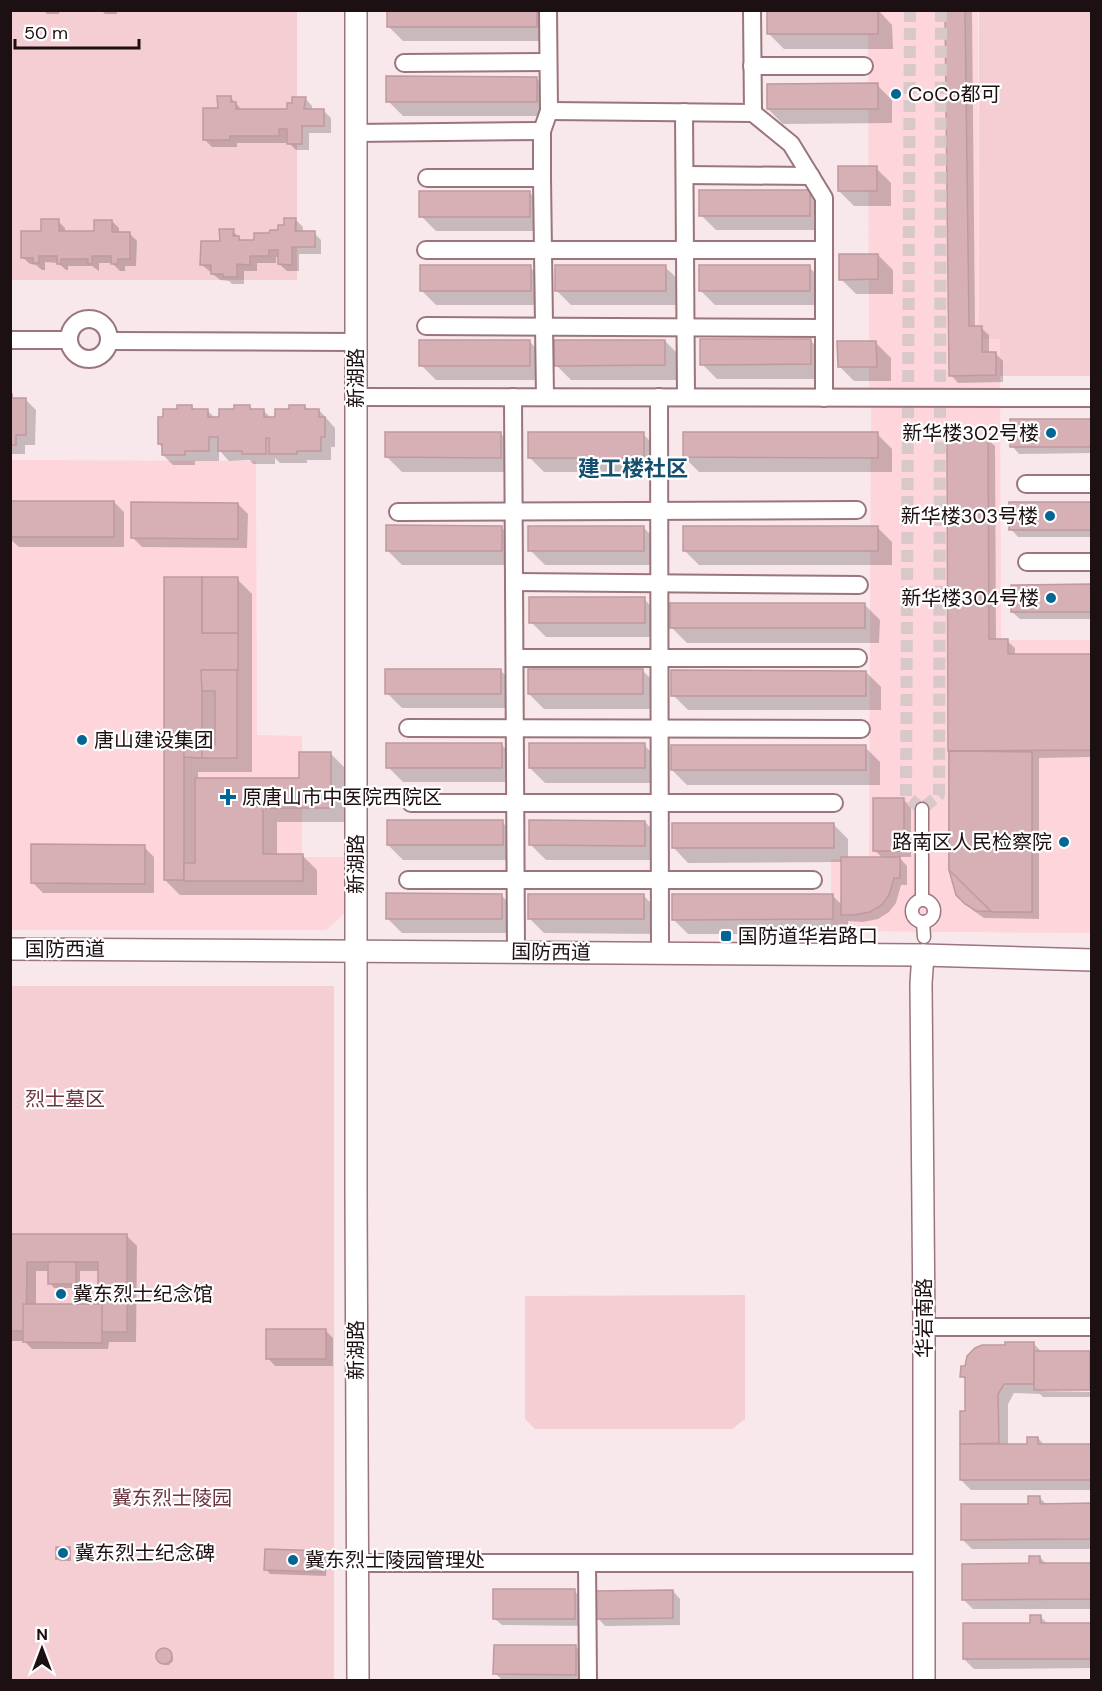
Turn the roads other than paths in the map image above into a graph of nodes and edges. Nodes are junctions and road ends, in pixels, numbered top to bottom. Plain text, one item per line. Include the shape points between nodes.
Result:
1 (356, 10) edge
2 (548, 10) edge
3 (752, 10) edge
4 (548, 62) junction
5 (404, 63) dead end
6 (752, 66) junction
7 (864, 66) dead end
8 (549, 111) junction
9 (684, 112) junction
10 (753, 113) junction
11 (542, 131) junction
12 (355, 133) junction
13 (685, 175) junction
14 (811, 176) junction
15 (428, 178) dead end
16 (542, 178) junction
17 (426, 250) dead end
18 (543, 250) junction
19 (685, 250) junction
20 (824, 250) junction
21 (426, 326) dead end
22 (545, 327) junction
23 (686, 327) junction
24 (824, 328) junction
25 (10, 340) edge
26 (69, 340) junction
27 (110, 341) junction
28 (355, 342) junction
29 (356, 397) junction
30 (513, 397) junction
31 (545, 397) junction
32 (659, 397) junction
33 (686, 397) junction
34 (824, 398) junction
35 (1092, 398) edge
36 (1026, 484) dead end
37 (1092, 484) edge
38 (857, 510) dead end
39 (514, 511) junction
40 (659, 511) junction
41 (398, 512) dead end
42 (1027, 562) dead end
43 (1092, 562) edge
44 (515, 582) junction
45 (660, 584) junction
46 (859, 585) dead end
47 (515, 658) junction
48 (660, 658) junction
49 (858, 658) dead end
50 (408, 728) dead end
51 (515, 728) junction
52 (660, 728) junction
53 (861, 729) dead end
54 (660, 802) junction
55 (411, 803) dead end
56 (516, 803) junction
57 (834, 803) dead end
58 (922, 809) dead end
59 (408, 880) dead end
60 (516, 880) junction
61 (661, 880) junction
62 (813, 880) dead end
63 (923, 946) junction
64 (10, 949) edge
65 (356, 951) junction
66 (516, 951) junction
67 (660, 953) junction
68 (1092, 960) edge
69 (924, 1327) junction
70 (1092, 1327) edge
71 (357, 1563) junction
72 (587, 1563) junction
73 (925, 1563) junction
74 (358, 1680) edge
75 (588, 1680) edge
76 (924, 1680) edge

1 - 12 street, 新湖路
2 - 4 street
3 - 6 street
4 - 5 street
4 - 8 street
6 - 7 street
6 - 10 street
8 - 9 street
8 - 11 street
9 - 10 street
9 - 13 street
10 - 14 street via 791,144
11 - 12 street
11 - 16 street
12 - 28 street, 新湖路
13 - 14 street
13 - 19 street
14 - 20 street via 824,198
15 - 16 street
16 - 18 street
17 - 18 street
18 - 19 street
18 - 22 street
19 - 20 street
19 - 23 street
20 - 24 street
21 - 22 street
22 - 23 street
22 - 31 street
23 - 24 street
23 - 33 street
24 - 34 street
25 - 26 street
26 - 27 street via 74,353 86,360 104,353
26 - 27 street via 77,322 90,319 106,328
27 - 28 street
28 - 29 street, 新湖路
29 - 30 street
29 - 65 street, 新湖路
30 - 31 street
30 - 39 street
31 - 32 street
32 - 33 street
32 - 40 street
33 - 34 street
34 - 35 street
36 - 37 street
38 - 40 street
39 - 40 street
39 - 41 street
39 - 44 street
40 - 45 street
42 - 43 street
44 - 45 street
44 - 47 street
45 - 46 street
45 - 48 street
47 - 48 street
47 - 51 street
48 - 49 street
48 - 52 street
50 - 51 street
51 - 52 street
51 - 56 street
52 - 53 street
52 - 54 street
54 - 56 street
54 - 57 street
54 - 61 street
55 - 56 street
56 - 60 street
58 - 63 street via 922,899 935,910 930,920 923,922
59 - 60 street
60 - 61 street
60 - 66 street
61 - 62 street
61 - 67 street
63 - 67 street, 国防西道
63 - 68 street, 国防西道
63 - 69 street, 华岩南路
64 - 65 street, 国防西道
65 - 66 street, 国防西道
65 - 71 street, 新湖路
66 - 67 street, 国防西道
69 - 70 street
69 - 73 street, 华岩南路
71 - 72 street
71 - 74 street, 新湖路
72 - 73 street
72 - 75 street
73 - 76 street, 华岩南路

